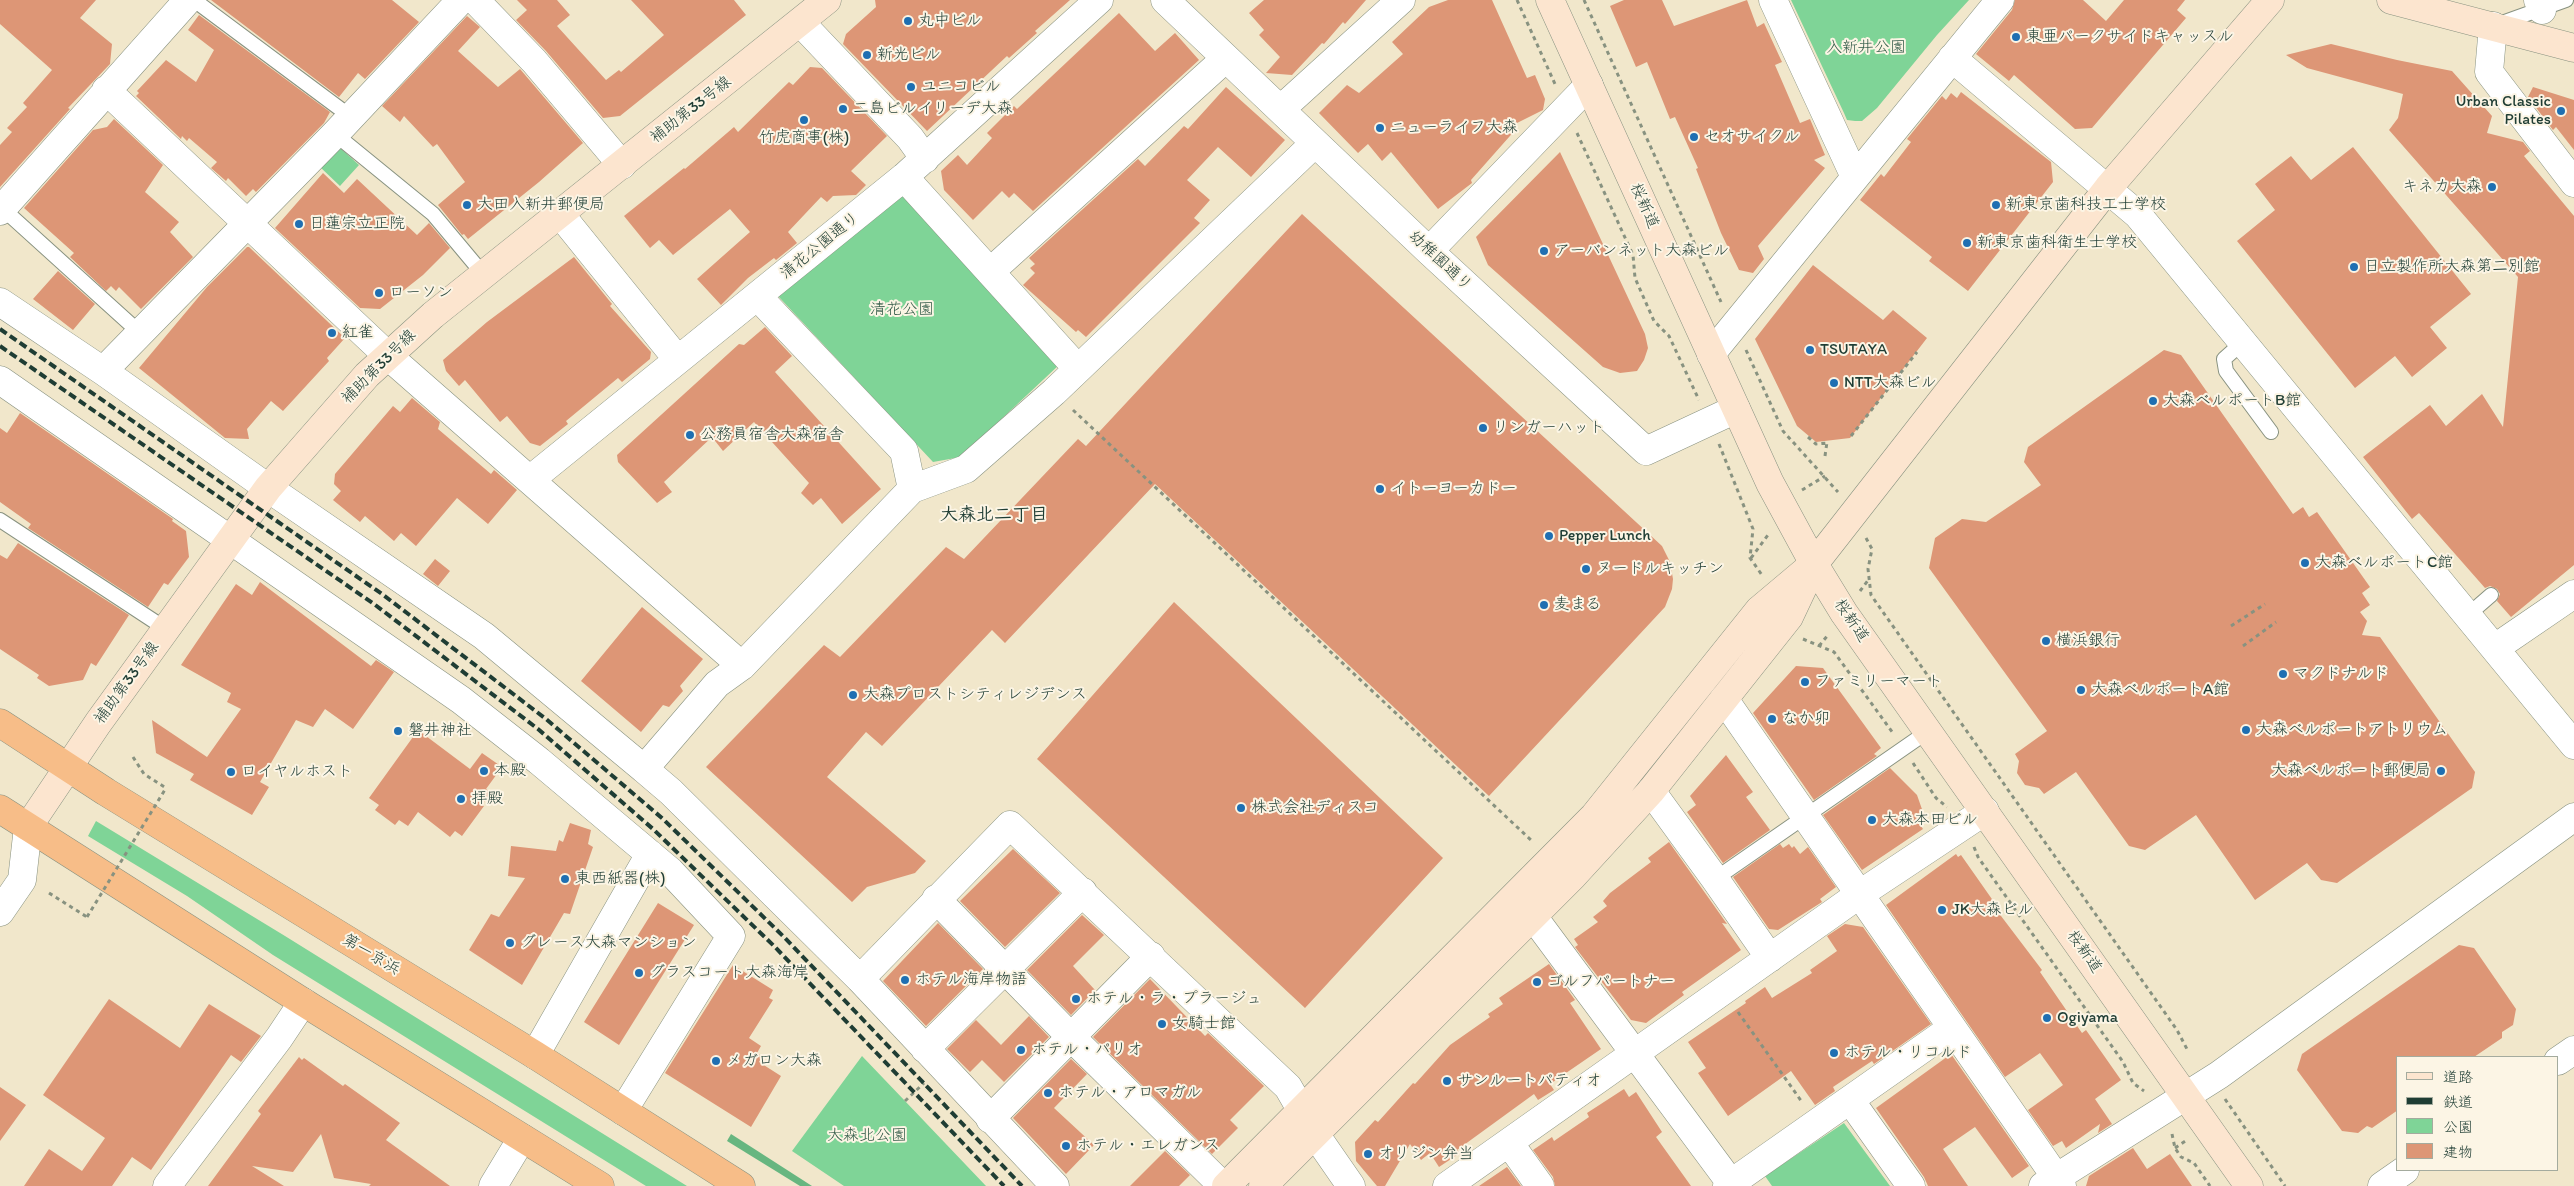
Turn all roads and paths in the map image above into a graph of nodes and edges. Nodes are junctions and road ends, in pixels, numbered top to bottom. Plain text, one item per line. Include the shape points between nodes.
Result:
1 (188, 0) edge
2 (194, 0) edge
3 (461, 0) edge
4 (475, 0) edge
5 (826, 0) edge
6 (1098, 0) edge
7 (1166, 0) edge
8 (1401, 0) edge
9 (1550, 0) edge
10 (1584, 0) edge
11 (1773, 0) edge
12 (2000, 0) edge
13 (2270, 0) edge
14 (2391, 0) edge
15 (2549, 3) edge
16 (801, 23) junction
17 (2493, 26) junction
18 (2574, 48) edge
19 (1226, 58) junction
20 (1952, 58) junction
21 (1589, 86) junction
22 (92, 100) junction
23 (1281, 109) junction
24 (343, 126) junction
25 (1315, 142) junction
26 (925, 158) junction
27 (622, 165) junction
28 (904, 177) junction
29 (1855, 177) junction
30 (2574, 183) edge
31 (2108, 188) junction
32 (1, 210) edge
33 (560, 214) junction
34 (246, 223) junction
35 (1429, 251) junction
36 (1632, 255) dead end
37 (990, 272) junction
38 (484, 275) junction
39 (758, 297) junction
40 (0, 302) edge
41 (1724, 308) dead end
42 (139, 332) junction
43 (2243, 342) junction
44 (1740, 344) dead end
45 (1917, 352) dead end
46 (1711, 354) junction
47 (387, 355) junction
48 (678, 360) junction
49 (1078, 369) junction
50 (103, 371) junction
51 (0, 380) edge
52 (1054, 392) junction
53 (1699, 402) dead end
54 (1736, 409) junction
55 (2271, 432) dead end
56 (1851, 436) dead end
57 (1808, 437) dead end
58 (1721, 449) dead end
59 (1825, 456) dead end
60 (1825, 476) junction
61 (530, 479) junction
62 (1834, 487) dead end
63 (268, 488) junction
64 (1803, 488) dead end
65 (912, 489) junction
66 (0, 520) edge
67 (1766, 538) dead end
68 (1866, 538) dead end
69 (230, 539) junction
70 (1750, 558) junction
71 (1814, 564) junction
72 (1762, 577) dead end
73 (2574, 594) edge
74 (2491, 595) dead end
75 (2265, 604) dead end
76 (2468, 615) junction
77 (2276, 622) dead end
78 (2231, 626) dead end
79 (166, 629) junction
80 (1804, 639) dead end
81 (2243, 646) dead end
82 (2495, 648) junction
83 (742, 666) junction
84 (1724, 699) junction
85 (0, 723) edge
86 (1927, 732) junction
87 (1899, 738) dead end
88 (2574, 745) edge
89 (133, 757) dead end
90 (1913, 761) dead end
91 (68, 768) junction
92 (644, 769) junction
93 (1651, 791) junction
94 (0, 809) edge
95 (1985, 811) junction
96 (1952, 812) dead end
97 (1805, 816) junction
98 (2574, 817) edge
99 (28, 827) junction
100 (1970, 838) dead end
101 (650, 854) junction
102 (1552, 859) junction
103 (1715, 879) junction
104 (1083, 892) junction
105 (49, 893) dead end
106 (1860, 894) junction
107 (936, 900) junction
108 (0, 912) edge
109 (1532, 915) junction
110 (1151, 956) junction
111 (1770, 958) junction
112 (1005, 970) junction
113 (860, 979) junction
114 (1723, 992) junction
115 (303, 1002) junction
116 (1952, 1028) junction
117 (1071, 1037) junction
118 (925, 1049) junction
119 (2574, 1050) edge
120 (1636, 1054) junction
121 (535, 1055) junction
122 (2191, 1055) dead end
123 (2559, 1060) edge
124 (2137, 1088) dead end
125 (2218, 1094) dead end
126 (2185, 1096) junction
127 (1850, 1100) junction
128 (1302, 1111) junction
129 (623, 1112) junction
130 (990, 1119) junction
131 (1817, 1123) junction
132 (1315, 1134) junction
133 (522, 1138) junction
134 (1510, 1144) junction
135 (2175, 1148) dead end
136 (2404, 1171) edge
137 (2053, 1183) edge
138 (1730, 1185) edge
139 (167, 1186) edge
140 (494, 1186) edge
141 (600, 1186) edge
142 (741, 1186) edge
143 (1055, 1186) edge
144 (1224, 1186) edge
145 (1263, 1186) edge
146 (1351, 1186) edge
147 (1447, 1186) edge
148 (1540, 1186) edge
149 (1911, 1186) edge
150 (2210, 1186) edge
151 (2249, 1186) edge
152 (2285, 1186) edge
153 (2382, 1186) edge

1 - 22 street
2 - 24 lane
3 - 24 street
4 - 27 street via 534,61
5 - 16 street, 補助第33号線
6 - 26 street, 清花公園通り
7 - 19 street, 幼稚園通り
8 - 23 street
9 - 21 street, 桜新道
10 - 41 path
11 - 29 street
12 - 20 street
13 - 31 street
14 - 17 street
15 - 17 lane
16 - 26 street
16 - 27 street, 補助第33号線
17 - 18 street
17 - 30 street via 2489,72
19 - 23 street, 幼稚園通り
19 - 37 street
20 - 29 street
20 - 31 street
21 - 35 street
21 - 46 street, 桜新道
22 - 32 street
22 - 34 street
23 - 25 street, 幼稚園通り
24 - 34 street
24 - 38 lane via 433,214
25 - 35 street, 幼稚園通り
25 - 49 street
26 - 28 street, 清花公園通り
27 - 33 street, 補助第33号線
28 - 37 street
28 - 39 street, 清花公園通り
29 - 46 street
31 - 43 street via 2138,215
31 - 71 street
32 - 42 lane
33 - 38 street, 補助第33号線
33 - 48 street
34 - 42 street
34 - 47 street
35 - 54 street, 幼稚園通り via 1646,451
36 - 53 path via 1635,278 1654,321 1669,336
37 - 49 street
38 - 47 street, 補助第33号線
39 - 48 street, 清花公園通り
39 - 65 street via 904,451
40 - 50 street
42 - 50 street
43 - 55 lane via 2224,359 2226,371
43 - 76 street
44 - 60 path via 1749,353 1783,431
45 - 56 path
46 - 54 street, 桜新道
47 - 61 street
47 - 63 street, 補助第33号線
48 - 61 street, 清花公園通り
49 - 52 street
50 - 63 street
51 - 69 street
52 - 65 street via 966,469
52 - 102 path
54 - 71 street, 桜新道 via 1784,513
57 - 59 path via 1816,444 1827,442
58 - 70 path via 1753,529
60 - 62 path
60 - 64 path
61 - 83 street
63 - 69 street, 補助第33号線
63 - 92 street via 484,636
65 - 83 street
66 - 79 lane
67 - 70 path
68 - 122 path via 1872,549 1868,570 1871,595
69 - 79 street, 補助第33号線
69 - 101 street via 461,700
70 - 72 path
71 - 84 street via 1789,617
71 - 86 street, 桜新道
71 - 102 street via 1760,610 1636,766
73 - 82 street
74 - 76 lane
75 - 78 path
76 - 82 street
77 - 81 path
79 - 91 street, 補助第33号線
80 - 87 path via 1834,652 1888,728
82 - 88 street
83 - 92 street via 717,684
84 - 93 street
84 - 97 street
85 - 91 highway, 第一京浜
86 - 95 street, 桜新道
86 - 97 lane
89 - 105 path, bridge via 144,774 166,788 87,916
90 - 96 path via 1936,798
91 - 99 street, 補助第33号線
91 - 121 highway, 第一京浜
92 - 113 street
93 - 103 street
93 - 109 street via 1573,876
94 - 99 highway
95 - 106 street
95 - 126 street, 桜新道
97 - 103 lane
97 - 106 street
98 - 126 street via 2219,1075
99 - 108 street via 22,880
99 - 115 highway
100 - 124 path via 1978,856 2123,1062
101 - 121 street
101 - 129 street via 731,936
102 - 128 street
103 - 111 street
104 - 107 street via 1010,825
104 - 110 street
104 - 112 street
106 - 111 street
106 - 116 street
107 - 112 street
107 - 113 street
109 - 120 street
109 - 132 street
110 - 117 street
110 - 128 street via 1288,1087
111 - 114 street
112 - 117 street
112 - 118 street
113 - 118 street
114 - 120 street
114 - 131 path
115 - 133 highway
115 - 139 street
116 - 127 street
116 - 137 street
117 - 130 street
117 - 144 street
118 - 130 street
119 - 123 street
120 - 134 street
120 - 138 street
121 - 129 highway, 第一京浜
125 - 152 path via 2225,1098
126 - 137 street
126 - 151 street, 桜新道
127 - 131 street
127 - 149 street
128 - 132 street
128 - 144 street
129 - 142 highway, 第一京浜
130 - 143 street
131 - 138 street
132 - 145 street
132 - 146 street
133 - 140 street
133 - 141 highway
134 - 147 street
134 - 148 street
135 - 150 path via 2181,1157 2194,1163
136 - 153 street

